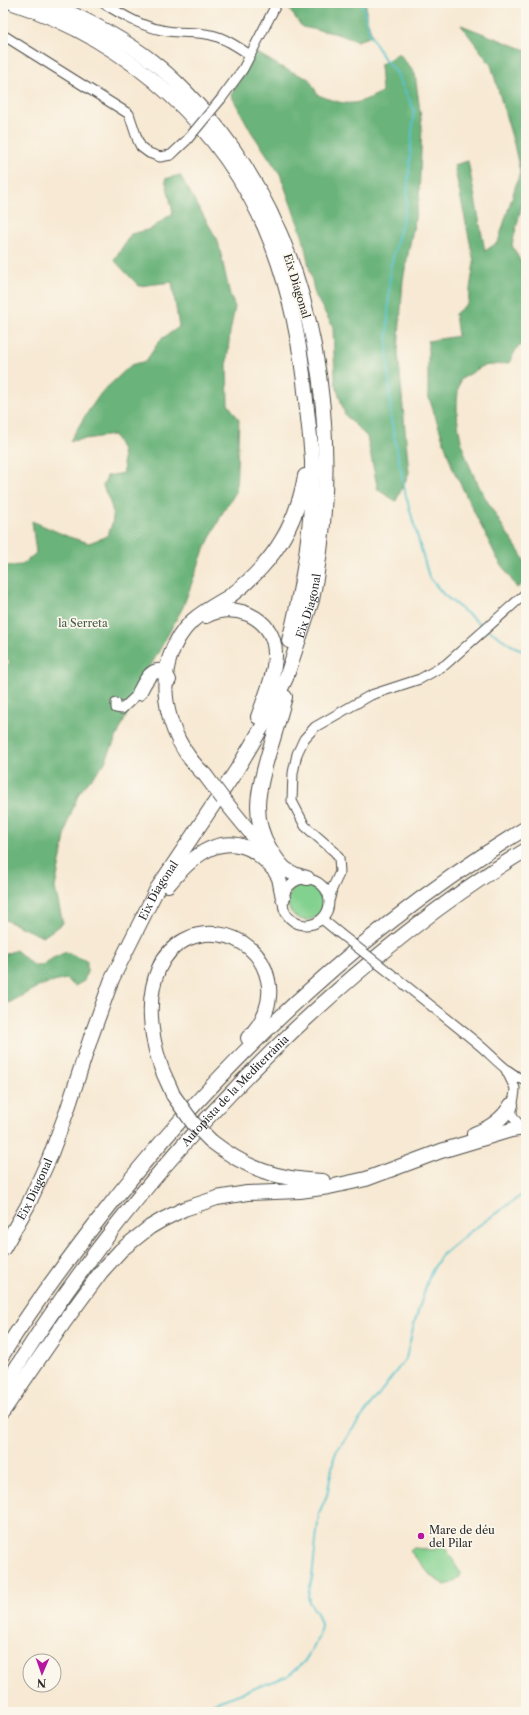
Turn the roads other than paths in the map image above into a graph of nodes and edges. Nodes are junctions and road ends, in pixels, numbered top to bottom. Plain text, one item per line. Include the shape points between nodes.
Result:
1 (13, 3) edge
2 (48, 3) edge
3 (66, 3) edge
4 (103, 3) edge
5 (277, 3) edge
6 (3, 8) edge
7 (3, 34) edge
8 (103, 44) junction
9 (131, 46) junction
10 (250, 55) junction
11 (308, 412) junction
12 (526, 593) edge
13 (312, 600) junction
14 (177, 641) junction
15 (151, 674) junction
16 (167, 674) junction
17 (139, 693) junction
18 (116, 703) dead end
19 (258, 717) junction
20 (175, 726) junction
21 (526, 828) edge
22 (526, 850) edge
23 (276, 866) junction
24 (340, 872) junction
25 (311, 879) junction
26 (283, 898) junction
27 (330, 898) junction
28 (322, 919) junction
29 (136, 930) junction
30 (505, 1069) junction
31 (526, 1081) edge
32 (526, 1086) edge
33 (513, 1100) junction
34 (525, 1128) edge
35 (3, 1233) edge
36 (83, 1239) junction
37 (3, 1249) edge
38 (3, 1354) edge
39 (3, 1390) edge
40 (3, 1411) edge

1 - 8 highway, Eix Diagonal via 60,21
2 - 9 highway, Eix Diagonal
3 - 9 highway via 110,28
4 - 10 street via 144,25 172,32 211,35
5 - 10 street
6 - 8 highway via 32,16
7 - 10 street, bridge via 129,114 141,147 160,157 171,154 187,140 221,99
8 - 11 highway, Eix Diagonal via 143,71 180,104 212,140 246,191 272,246 289,301 300,352
9 - 13 highway, Eix Diagonal via 180,86 218,129 247,169 280,234 303,299 319,375 325,448 322,520
11 - 14 highway via 308,453 304,483 298,507 286,532 272,555 253,577 193,620
11 - 19 highway, Eix Diagonal via 312,460 311,510 305,565 286,652
12 - 24 street via 432,673 371,695 315,727 304,739 297,754 293,773 292,801 305,826 338,856
13 - 23 highway via 258,796 260,828
13 - 29 highway, Eix Diagonal via 286,678 265,722 236,772 165,876
14 - 15 highway
14 - 16 highway via 170,657
15 - 16 highway via 159,670
15 - 17 highway
16 - 20 highway
17 - 18 street via 122,709 116,708
17 - 20 highway via 149,687 160,690 164,709
19 - 20 highway via 275,669 274,644 265,628 256,620 239,611 224,610 209,614 200,620 181,646 173,678
19 - 35 highway, Eix Diagonal via 240,750 157,880 119,948 40,1159
20 - 23 highway, bridge via 185,752
21 - 36 highway, Autopista de la Mediterrània via 476,859 413,904 310,990 249,1048 168,1134
22 - 39 highway, Autopista de la Mediterrània via 471,886 391,945 314,1012 254,1070 190,1139 120,1221 60,1303
23 - 25 highway via 293,875
23 - 26 highway
23 - 29 highway via 243,847 227,845 210,848 198,854 179,871
24 - 25 street via 329,880
24 - 27 street
25 - 26 street via 294,881
25 - 27 street via 325,887
26 - 28 street via 286,914 296,923 308,925
27 - 28 street via 328,912
28 - 30 street, bridge via 473,1040
29 - 37 highway, Eix Diagonal via 105,998 49,1159 28,1205
30 - 31 street
30 - 33 street via 514,1085
32 - 33 street
33 - 34 street via 514,1118
33 - 36 highway, bridge via 506,1114 480,1131 359,1176 328,1181 304,1180 269,1174 233,1157 211,1141 193,1123 173,1094 160,1064 154,1040 153,991 159,968 172,948 190,937 215,934 235,938 252,950 264,966 269,985 269,999 264,1016 253,1033 190,1100 132,1168 108,1198
34 - 40 highway via 441,1151 366,1179 300,1191 248,1193 217,1198 184,1209 162,1220 121,1250 101,1272 64,1321
36 - 38 highway, Autopista de la Mediterrània

